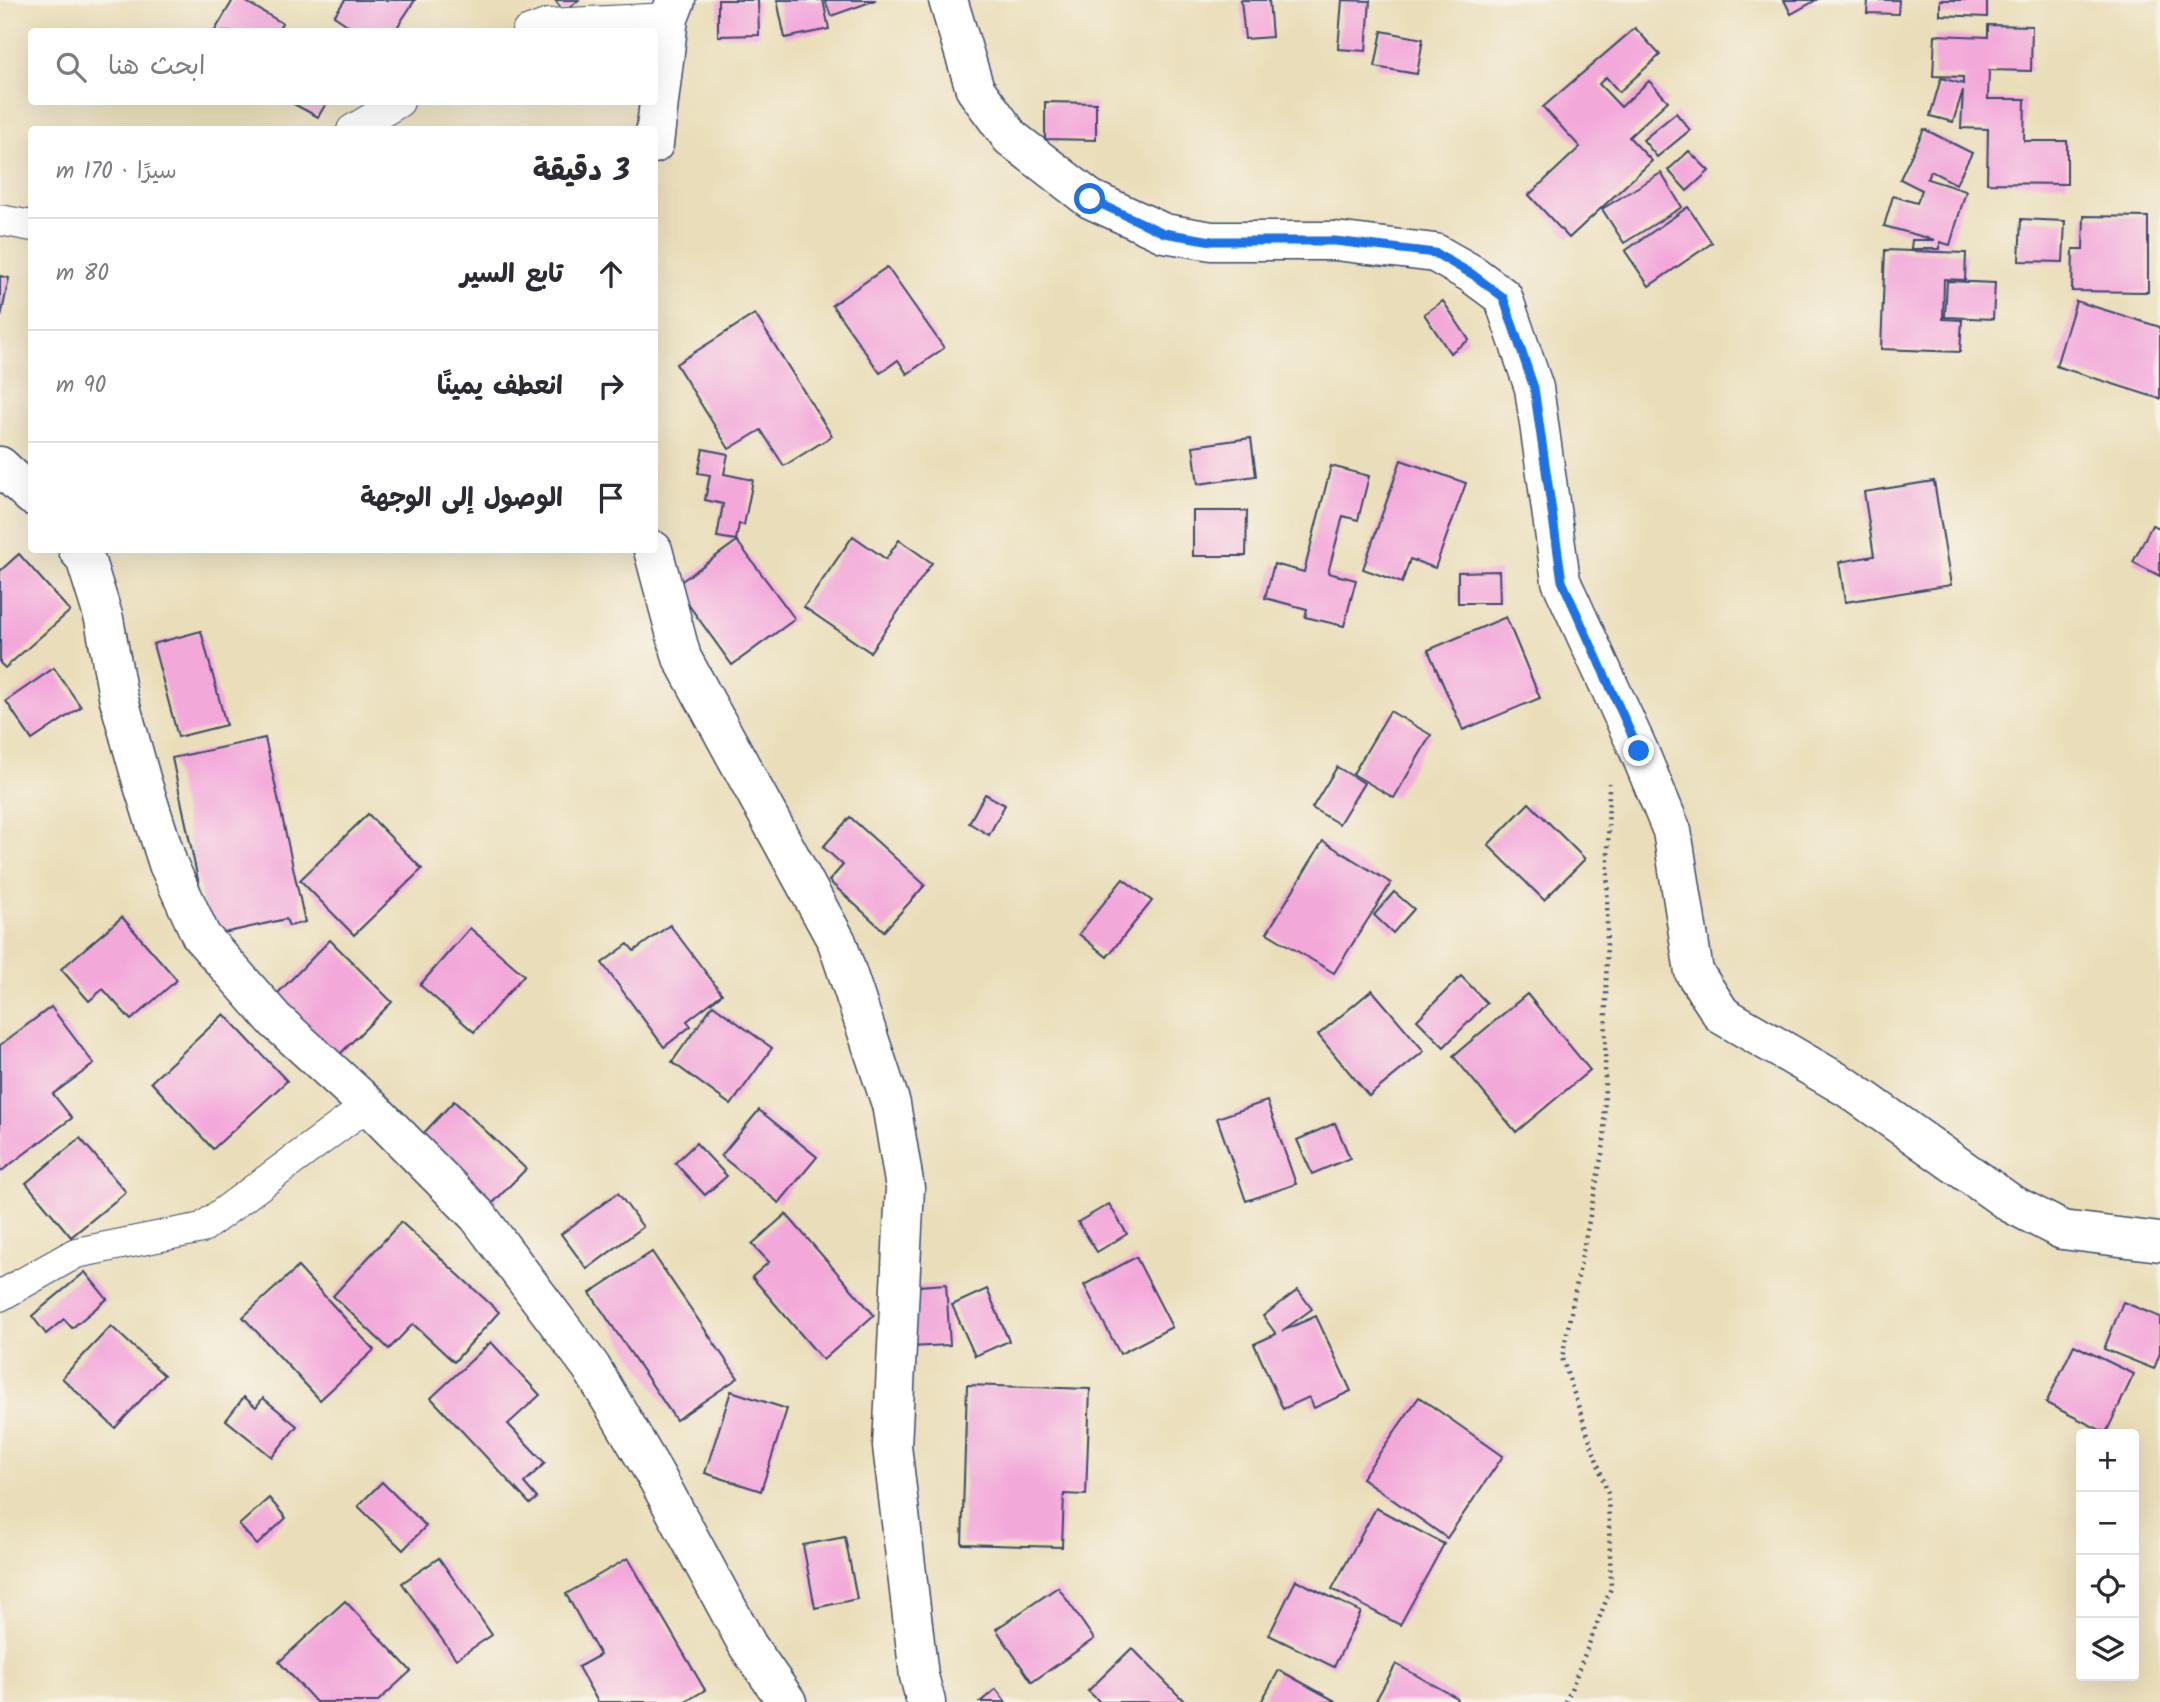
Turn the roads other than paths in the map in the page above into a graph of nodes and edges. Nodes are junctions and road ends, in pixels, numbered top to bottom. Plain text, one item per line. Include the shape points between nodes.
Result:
1 (948, 0) edge
2 (673, 9) edge
3 (538, 28) edge
4 (394, 105) edge
5 (359, 126) edge
6 (657, 126) edge
7 (0, 220) edge
8 (28, 225) edge
9 (0, 466) edge
10 (28, 492) edge
11 (81, 553) edge
12 (654, 553) edge
13 (368, 1105) junction
14 (2160, 1242) edge
15 (0, 1296) edge
16 (786, 1702) edge
17 (926, 1702) edge

1 - 14 street via 975,89 1011,138 1090,199 1164,233 1212,241 1335,241 1435,253 1503,297 1534,388 1562,581 1672,831 1694,972 1722,1015 1848,1088 2010,1203 2062,1230
2 - 3 street
2 - 6 street
4 - 5 street
7 - 8 street
9 - 10 street
11 - 13 street via 104,620 118,696 145,794 168,864 201,936 275,1020
12 - 17 street via 682,658 836,942 891,1104 905,1188 892,1446 919,1676
13 - 15 street via 202,1228 76,1253
13 - 16 street via 478,1216 591,1367 748,1646

